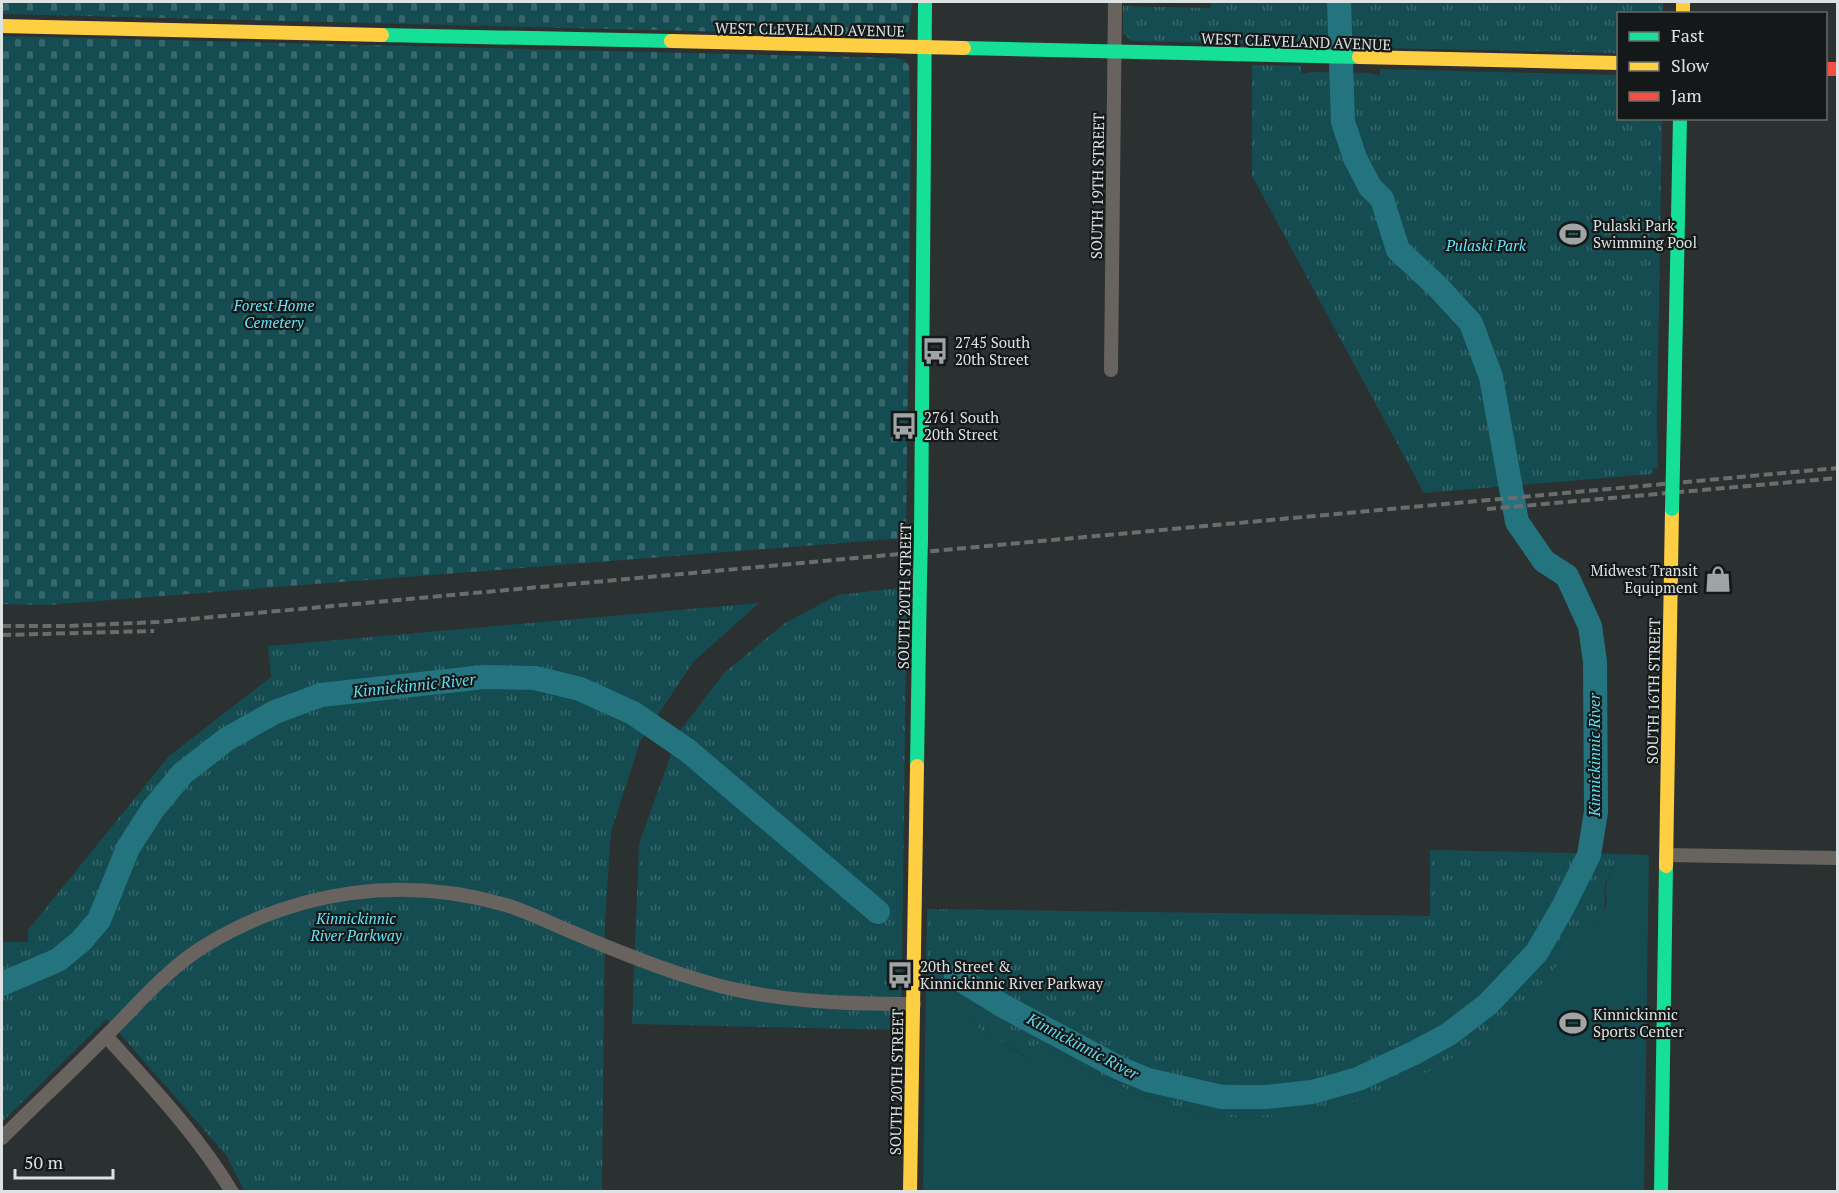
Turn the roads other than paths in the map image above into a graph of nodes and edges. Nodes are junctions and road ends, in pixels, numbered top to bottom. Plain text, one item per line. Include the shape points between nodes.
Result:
1 (925, 2) edge
2 (1115, 2) edge
3 (2, 26) edge
4 (924, 48) junction
5 (1114, 52) junction
6 (1617, 63) edge
7 (1680, 120) edge
8 (1111, 370) dead end
9 (1666, 855) junction
10 (1838, 858) edge
11 (914, 1004) junction
12 (106, 1036) junction
13 (2, 1138) edge
14 (232, 1191) edge
15 (910, 1191) edge
16 (1660, 1191) edge

1 - 4 street, SOUTH 20TH STREET
2 - 5 street, SOUTH 19TH STREET
3 - 4 street, WEST CLEVELAND AVENUE
4 - 5 street, WEST CLEVELAND AVENUE
4 - 11 street, SOUTH 20TH STREET, bridge
5 - 6 street, WEST CLEVELAND AVENUE
5 - 8 street, SOUTH 19TH STREET
7 - 9 street, SOUTH 16TH STREET, bridge
9 - 10 street
9 - 16 street, SOUTH 16TH STREET
11 - 12 street via 816,1001 739,990 669,971 508,905 467,896 390,889 321,897 251,920 204,946 160,981
11 - 15 street, SOUTH 20TH STREET
12 - 13 street
12 - 14 street via 211,1156

